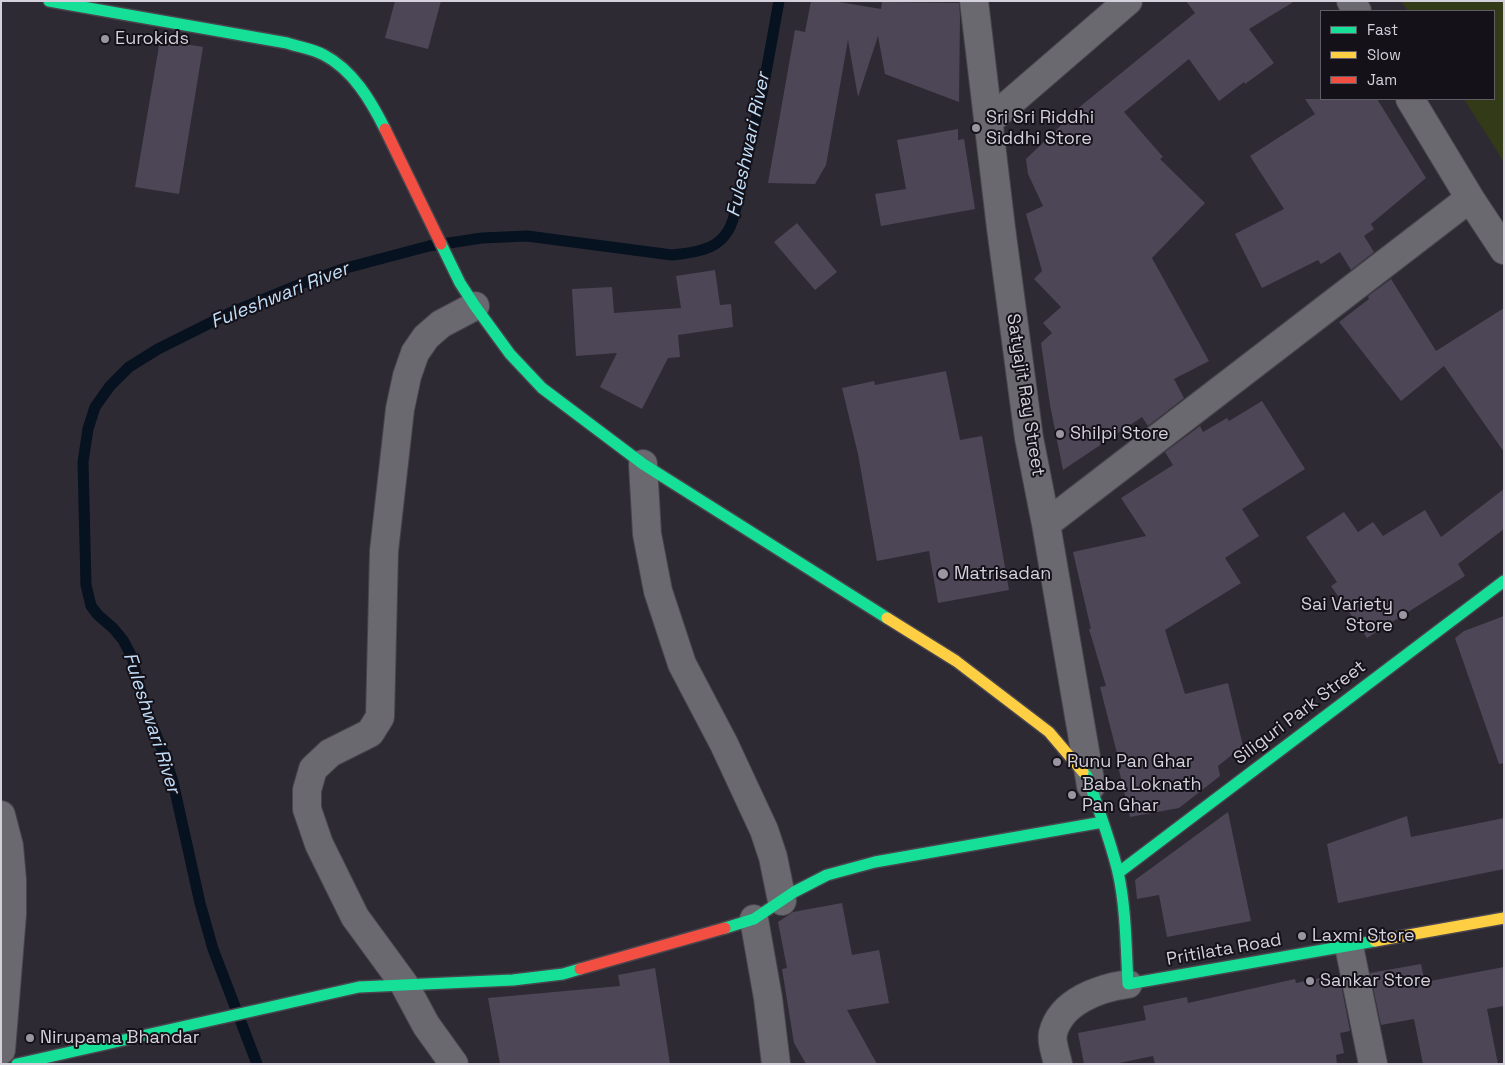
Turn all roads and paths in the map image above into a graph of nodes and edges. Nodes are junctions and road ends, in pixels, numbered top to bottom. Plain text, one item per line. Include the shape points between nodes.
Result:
1 (49, 1) edge
2 (974, 1) edge
3 (1128, 1) edge
4 (1411, 100) edge
5 (989, 121) junction
6 (1471, 200) junction
7 (1504, 250) edge
8 (475, 306) junction
9 (643, 464) junction
10 (1046, 524) junction
11 (1504, 581) edge
12 (1091, 786) junction
13 (1, 815) edge
14 (1103, 822) junction
15 (1118, 873) junction
16 (782, 901) junction
17 (1504, 918) edge
18 (754, 919) junction
19 (1349, 946) junction
20 (404, 984) junction
21 (1128, 984) junction
22 (1, 1050) edge
23 (17, 1064) edge
24 (454, 1064) edge
25 (776, 1064) edge
26 (1058, 1064) edge
27 (1372, 1064) edge

1 - 8 street via 287,43 324,55 350,74 375,109 460,283
2 - 5 street, Satyajit Ray Street
3 - 5 street
4 - 6 street
5 - 10 street, Satyajit Ray Street via 1029,438
6 - 7 street
6 - 10 street
8 - 9 street via 510,354 542,388
8 - 20 street via 441,324 426,337 415,353 407,376 400,409 384,551 380,717 370,734 330,753 313,769 307,790 307,809 320,844 355,917
9 - 12 street via 956,661 1049,732 1087,776
9 - 16 street via 647,534 658,592 682,664 764,830
10 - 12 street, Satyajit Ray Street
11 - 15 street, Siliguri Park Street
12 - 14 street
13 - 22 street via 9,846 12,914
14 - 15 street
14 - 16 street via 875,862 827,875
15 - 21 street
16 - 18 street
17 - 19 street, Pritilata Road
18 - 20 street via 563,974 513,980
18 - 25 street
19 - 21 street, Pritilata Road
19 - 27 street
20 - 23 street via 360,987
20 - 24 street via 426,1025
21 - 26 street via 1095,992 1066,1010 1052,1034

